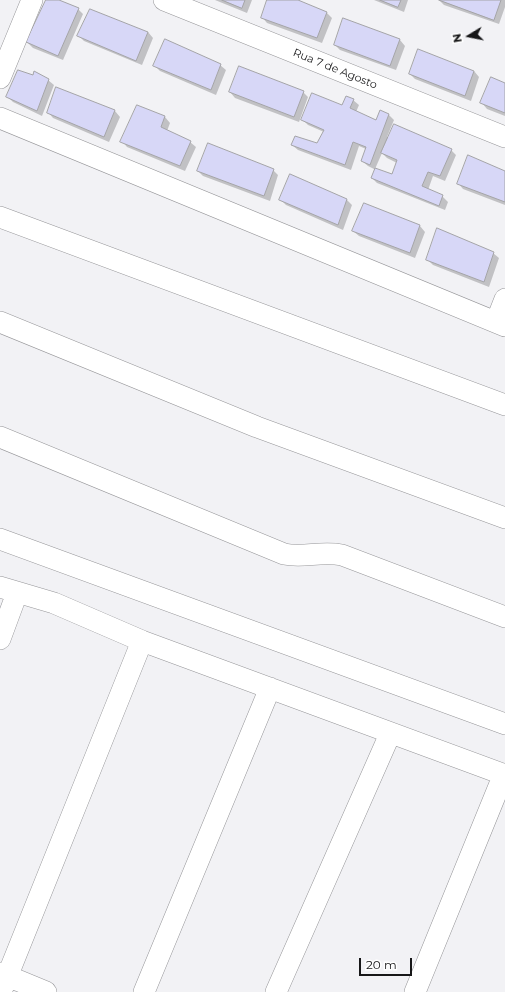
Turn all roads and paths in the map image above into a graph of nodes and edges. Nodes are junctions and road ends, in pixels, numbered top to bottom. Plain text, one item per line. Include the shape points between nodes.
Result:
1 (32, 0) edge
2 (164, 0) edge
3 (0, 78) edge
4 (0, 118) edge
5 (505, 137) edge
6 (0, 217) edge
7 (505, 299) edge
8 (0, 322) edge
9 (500, 324) edge
10 (505, 405) edge
11 (0, 437) edge
12 (505, 518) edge
13 (0, 539) edge
14 (8, 590) edge
15 (505, 616) edge
16 (0, 639) edge
17 (142, 641) junction
18 (270, 688) junction
19 (505, 724) edge
20 (390, 734) junction
21 (504, 775) edge
22 (3, 981) edge
23 (46, 992) edge
24 (144, 992) edge
25 (276, 992) edge
26 (415, 992) edge

1 - 3 street
2 - 5 street, Rua 7 de Agosto
4 - 9 street
6 - 10 street
7 - 9 street
8 - 12 street via 258,426
11 - 15 street via 284,554 342,554
13 - 19 street
14 - 16 street
14 - 17 street via 54,603
17 - 18 street
17 - 22 street
18 - 20 street
18 - 24 street
20 - 21 street
20 - 25 street
21 - 26 street
22 - 23 street

